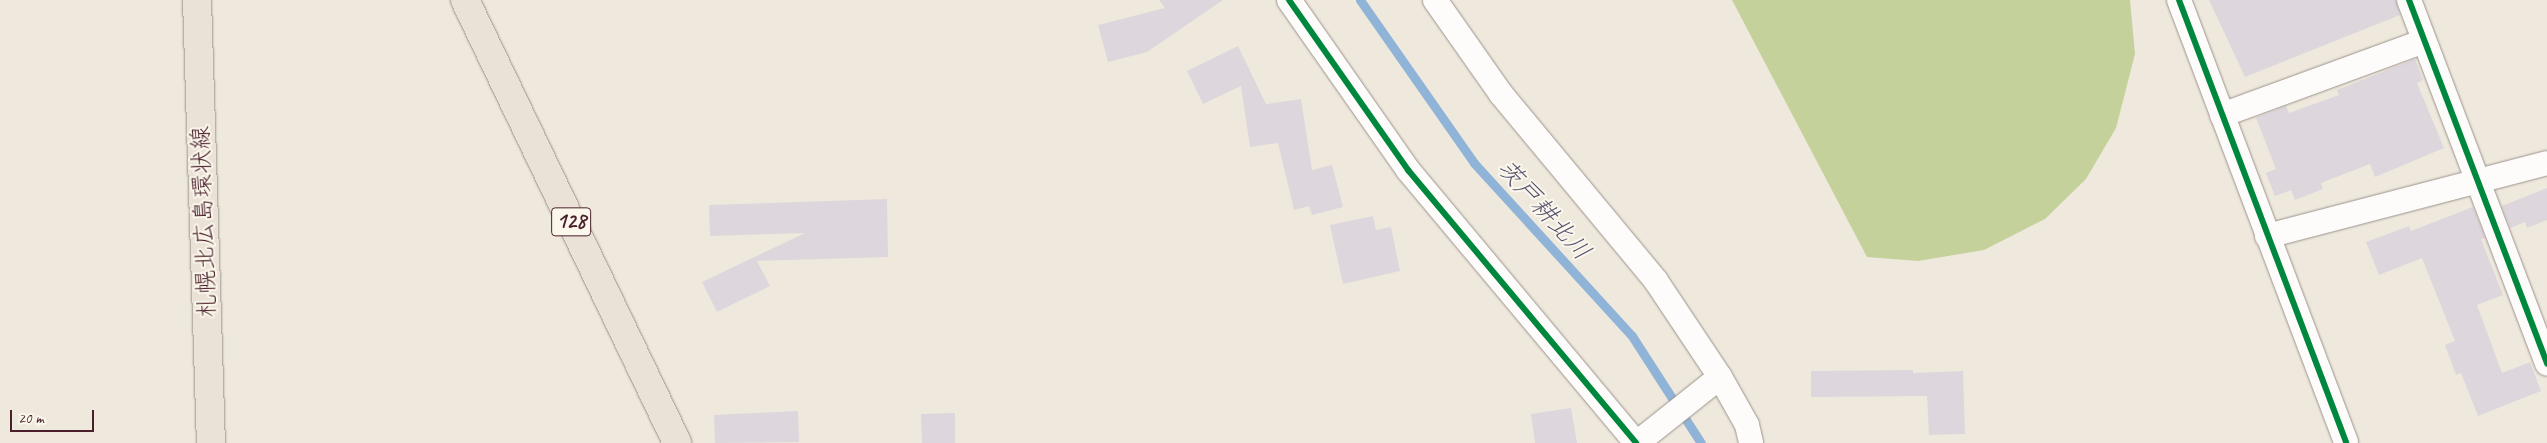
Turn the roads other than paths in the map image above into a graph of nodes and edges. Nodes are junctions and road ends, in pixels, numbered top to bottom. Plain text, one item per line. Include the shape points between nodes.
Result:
1 (197, 0) edge
2 (466, 0) edge
3 (1289, 0) edge
4 (1435, 0) edge
5 (2179, 0) edge
6 (2409, 0) edge
7 (2424, 41) junction
8 (2222, 115) junction
9 (2547, 163) edge
10 (2477, 180) junction
11 (2268, 236) junction
12 (2547, 364) edge
13 (1720, 377) junction
14 (211, 443) edge
15 (677, 443) edge
16 (1637, 443) edge
17 (1751, 443) edge
18 (2346, 443) edge

1 - 14 main road, 札幌北広島環状線
2 - 15 main road, 128
3 - 16 street via 1408,170
4 - 13 street via 1501,94 1656,281
5 - 8 street
6 - 7 street
7 - 8 street
7 - 10 street
8 - 11 street
9 - 10 street
10 - 11 street
10 - 12 street
11 - 18 street
13 - 16 street
13 - 17 street via 1747,425

